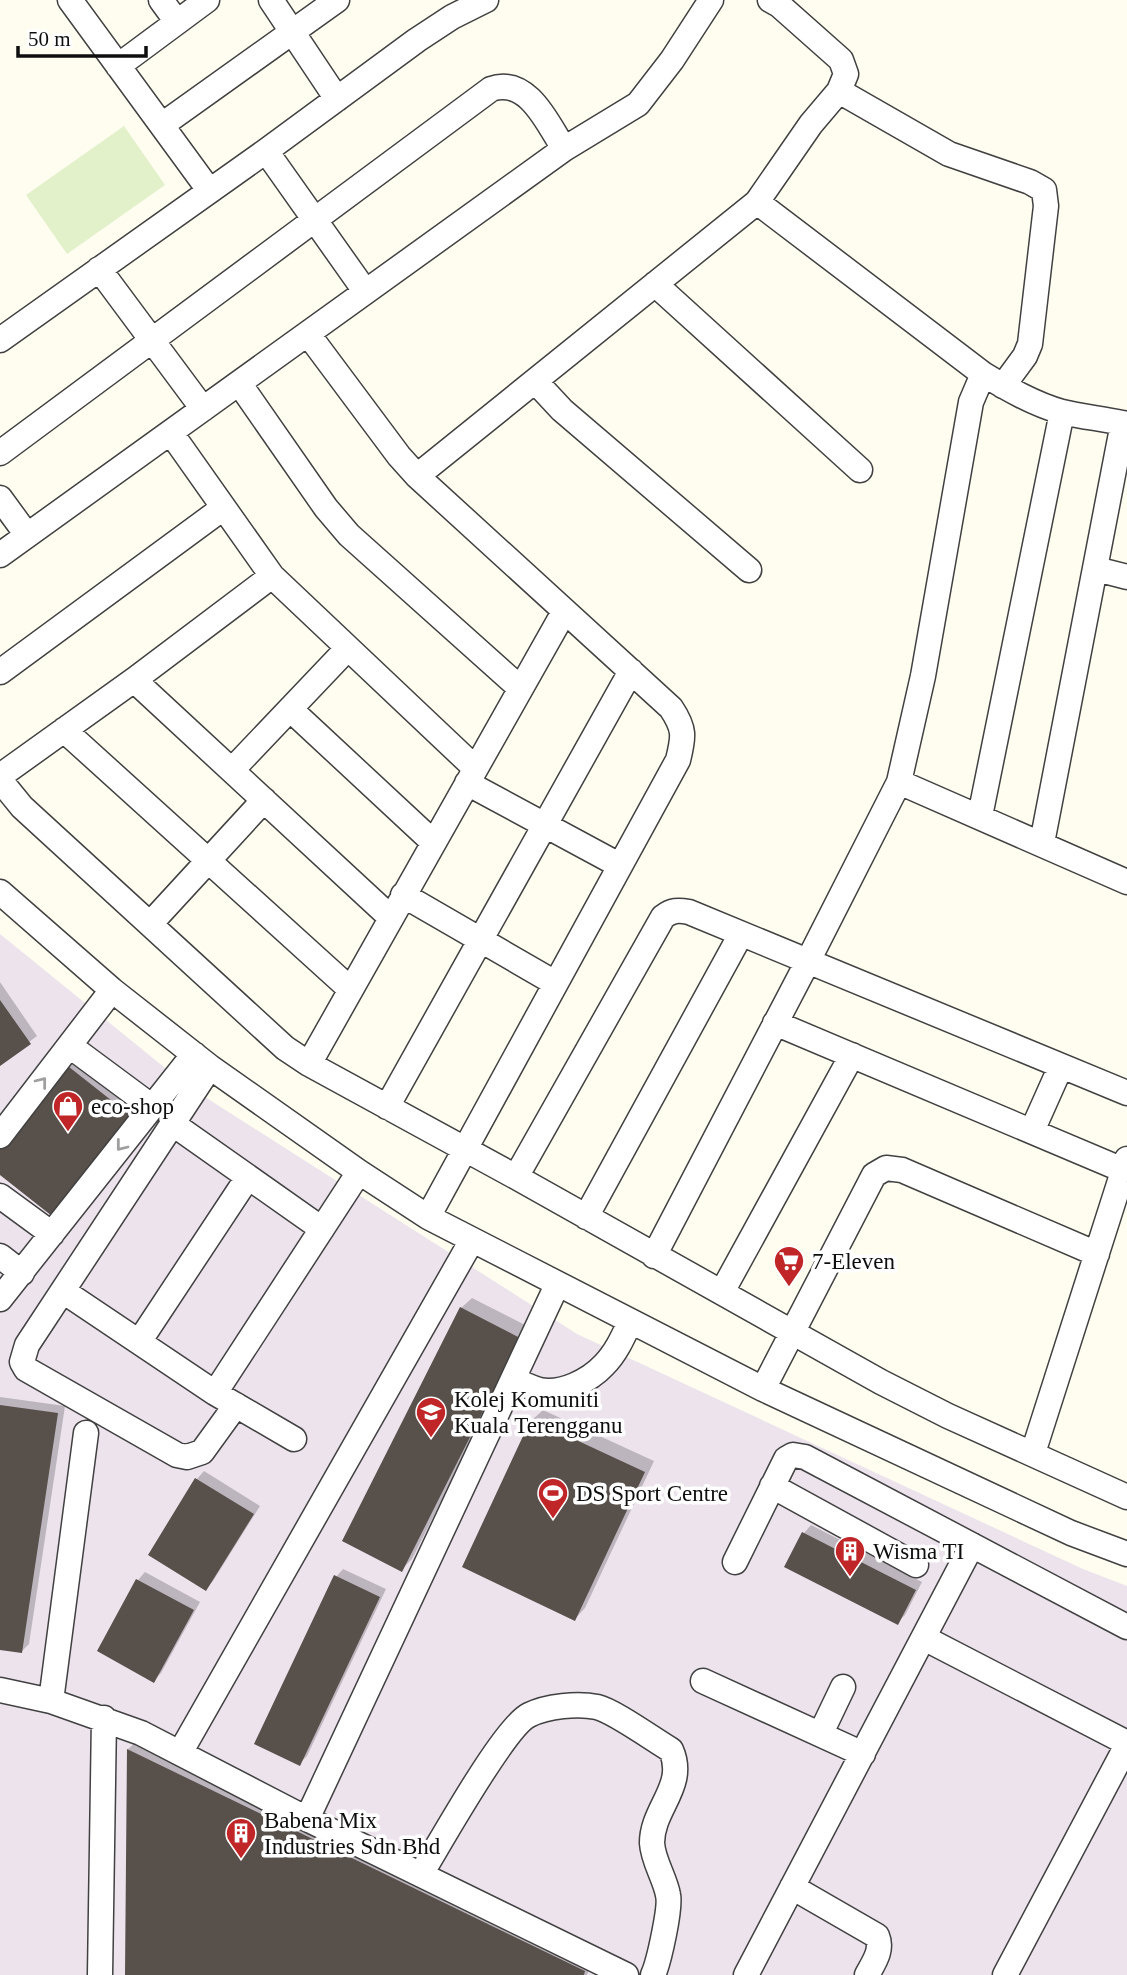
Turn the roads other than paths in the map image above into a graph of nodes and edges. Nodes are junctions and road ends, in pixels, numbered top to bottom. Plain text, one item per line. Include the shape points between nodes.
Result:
1 (70, 0) edge
2 (161, 0) edge
3 (207, 0) edge
4 (271, 0) edge
5 (337, 0) edge
6 (486, 0) edge
7 (711, 0) edge
8 (770, 0) edge
9 (450, 8) edge
10 (177, 22) junction
11 (293, 33) junction
12 (118, 66) junction
13 (839, 91) junction
14 (337, 99) junction
15 (162, 125) junction
16 (564, 149) junction
17 (266, 151) junction
18 (209, 190) junction
19 (757, 202) junction
20 (315, 220) junction
21 (99, 269) junction
22 (655, 284) junction
23 (365, 291) junction
24 (308, 334) junction
25 (151, 339) junction
26 (0, 340) edge
27 (993, 380) junction
28 (535, 381) junction
29 (239, 383) junction
30 (203, 409) junction
31 (1062, 412) junction
32 (1125, 424) edge
33 (171, 433) junction
34 (0, 453) edge
35 (860, 470) dead end
36 (417, 476) junction
37 (0, 498) edge
38 (1118, 501) edge
39 (223, 508) junction
40 (27, 535) junction
41 (0, 555) edge
42 (1096, 569) junction
43 (749, 570) dead end
44 (272, 576) junction
45 (1127, 577) edge
46 (564, 612) junction
47 (348, 648) junction
48 (631, 671) junction
49 (0, 672) edge
50 (134, 680) junction
51 (520, 688) junction
52 (289, 709) junction
53 (64, 730) junction
54 (232, 770) junction
55 (471, 776) junction
56 (0, 778) edge
57 (899, 782) junction
58 (264, 800) junction
59 (980, 816) junction
60 (545, 824) junction
61 (433, 842) junction
62 (1042, 844) junction
63 (208, 861) junction
64 (619, 865) junction
65 (1127, 883) edge
66 (0, 892) edge
67 (397, 906) junction
68 (150, 924) junction
69 (741, 934) junction
70 (480, 941) junction
71 (808, 961) junction
72 (555, 983) junction
73 (350, 989) junction
74 (112, 990) junction
75 (775, 1023) junction
76 (70, 1046) junction
77 (852, 1055) junction
78 (202, 1061) junction
79 (309, 1064) junction
80 (1061, 1066) junction
81 (1127, 1093) edge
82 (151, 1106) junction
83 (387, 1107) junction
84 (173, 1124) junction
85 (1032, 1131) junction
86 (0, 1136) edge
87 (479, 1158) junction
88 (1125, 1164) edge
89 (359, 1172) junction
90 (248, 1177) junction
91 (516, 1177) junction
92 (0, 1196) edge
93 (428, 1217) junction
94 (586, 1217) junction
95 (322, 1229) junction
96 (52, 1234) junction
97 (472, 1240) junction
98 (1097, 1254) junction
99 (0, 1256) edge
100 (653, 1256) junction
101 (22, 1273) junction
102 (557, 1285) junction
103 (62, 1291) junction
104 (722, 1292) junction
105 (0, 1299) edge
106 (630, 1322) junction
107 (792, 1331) junction
108 (139, 1342) junction
109 (513, 1379) junction
110 (763, 1389) junction
111 (225, 1399) junction
112 (86, 1433) dead end
113 (294, 1439) dead end
114 (1033, 1453) junction
115 (772, 1486) junction
116 (1127, 1497) edge
117 (972, 1545) junction
118 (1127, 1554) edge
119 (735, 1562) dead end
120 (916, 1565) dead end
121 (1127, 1626) edge
122 (924, 1638) junction
123 (703, 1681) dead end
124 (843, 1687) dead end
125 (0, 1690) edge
126 (51, 1701) junction
127 (104, 1718) junction
128 (821, 1733) junction
129 (1127, 1744) edge
130 (169, 1747) junction
131 (863, 1754) junction
132 (307, 1819) junction
133 (421, 1874) junction
134 (792, 1887) junction
135 (601, 1969) edge
136 (100, 1975) edge
137 (626, 1975) edge
138 (653, 1975) edge
139 (746, 1975) edge
140 (867, 1975) edge
141 (1005, 1975) edge

1 - 12 street
2 - 10 street
3 - 10 street
4 - 11 street
5 - 11 street
6 - 9 street
7 - 16 street via 638,104
8 - 13 street via 841,60 846,74
9 - 14 street
10 - 12 street
11 - 14 street
11 - 15 street
12 - 15 street
13 - 19 street
13 - 27 street via 949,154 1044,190 1030,344 1025,356
14 - 17 street
15 - 18 street
16 - 20 street via 530,100 512,87 501,86
16 - 23 street
17 - 18 street
17 - 20 street
18 - 21 street
19 - 22 street
19 - 27 street
20 - 23 street
20 - 25 street
21 - 25 street
21 - 26 street
22 - 28 street
22 - 35 street
23 - 24 street
24 - 29 street
24 - 36 street
25 - 30 street
25 - 34 street
27 - 31 street
27 - 57 street via 971,402 923,676
28 - 36 street
28 - 43 street via 562,410
29 - 30 street
29 - 51 street via 349,535
30 - 33 street
31 - 32 street
31 - 59 street
32 - 38 street
33 - 39 street
33 - 40 street
36 - 46 street
37 - 40 street
38 - 42 street
39 - 44 street
39 - 49 street
40 - 41 street
42 - 45 street
42 - 62 street
44 - 47 street
44 - 50 street
46 - 48 street
46 - 51 street
47 - 52 street
47 - 55 street
48 - 60 street
48 - 64 street via 671,708 682,724 683,740 678,760
50 - 53 street
50 - 54 street
51 - 55 street
52 - 54 street
52 - 61 street
53 - 56 street
53 - 63 street
54 - 58 street
55 - 60 street
55 - 61 street
56 - 68 street via 22,807
57 - 59 street
57 - 71 street
58 - 63 street
58 - 67 street
59 - 62 street
60 - 64 street
60 - 70 street
61 - 67 street
62 - 65 street
63 - 68 street
63 - 73 street
64 - 72 street
66 - 74 street
67 - 70 street
67 - 73 street
68 - 79 street via 285,1048
69 - 71 street
69 - 91 street via 689,912 677,910 663,917
69 - 94 street
70 - 72 street
70 - 83 street
71 - 75 street
71 - 80 street
72 - 87 street
73 - 79 street
74 - 76 street
74 - 78 street
75 - 77 street
75 - 100 street
76 - 82 street
86 -> 76 street
77 - 85 street
77 - 104 street
78 - 82 street
78 - 84 street
78 - 89 street
79 - 83 street
80 - 81 street
80 - 85 street
82 -> 96 street
83 - 87 street
84 - 90 street
84 - 103 street
85 - 88 street
87 - 91 street
87 - 93 street
88 - 98 street
89 - 93 street
89 - 95 street
90 - 95 street
90 - 108 street
91 - 94 street
92 - 96 street
93 - 97 street
94 - 100 street
95 - 111 street
96 - 101 street
97 - 102 street
97 - 130 street
98 - 107 street via 902,1170 886,1168 874,1175
98 - 114 street
99 - 101 street
100 - 104 street
101 - 105 street
102 - 106 street
102 - 109 street
103 - 108 street
103 - 111 street via 23,1353 26,1369 187,1457 202,1452
104 - 107 street
106 - 109 street via 604,1365 572,1385 557,1391 540,1390
106 - 110 street
107 - 110 street
107 - 114 street via 948,1416
108 - 111 street
109 - 132 street
110 - 118 street via 1071,1533
111 - 113 street
112 - 126 street
114 - 116 street
115 - 117 street via 786,1459 805,1457
115 - 119 street
115 - 120 street
117 - 121 street
117 - 122 street
122 - 129 street
122 - 131 street
123 - 128 street
124 - 128 street
125 - 126 street
126 - 127 street
127 - 130 street
127 - 136 street
128 - 131 street
129 - 141 street
130 - 132 street
131 - 134 street
132 - 133 street
133 - 135 street
133 - 138 street via 516,1725 545,1710 581,1704 600,1708 671,1750 676,1760 677,1774 652,1842 669,1897
134 - 139 street
134 - 140 street via 877,1936 879,1952
135 - 137 street

